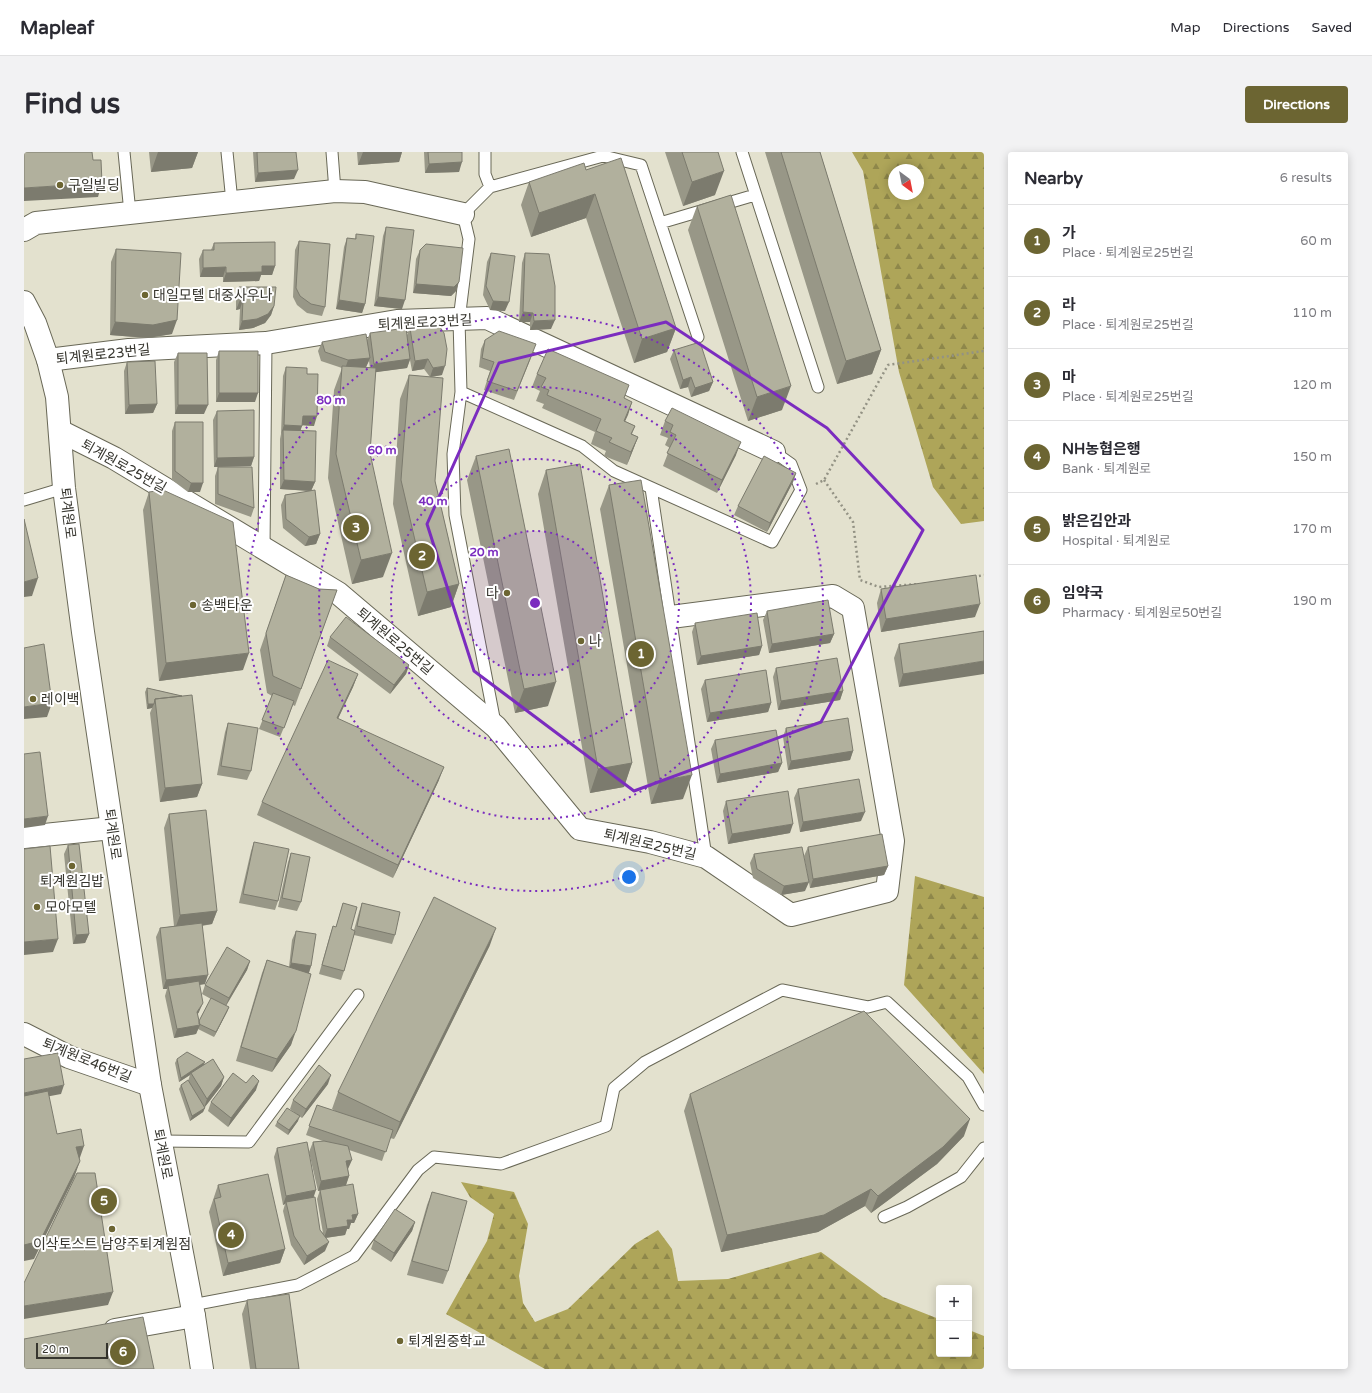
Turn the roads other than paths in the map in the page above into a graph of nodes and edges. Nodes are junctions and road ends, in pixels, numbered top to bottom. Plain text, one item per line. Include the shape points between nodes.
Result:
1 (124, 152) edge
2 (227, 152) edge
3 (332, 152) edge
4 (485, 152) edge
5 (742, 152) edge
6 (490, 187) junction
7 (335, 191) junction
8 (755, 195) junction
9 (232, 202) junction
10 (130, 213) junction
11 (463, 214) junction
12 (660, 222) junction
13 (24, 230) edge
14 (24, 302) edge
15 (458, 320) junction
16 (698, 337) dead end
17 (266, 343) junction
18 (48, 360) junction
19 (818, 387) dead end
20 (461, 392) junction
21 (60, 431) junction
22 (774, 452) joint
23 (64, 488) junction
24 (651, 488) junction
25 (24, 500) edge
26 (264, 549) junction
27 (671, 617) junction
28 (496, 727) junction
29 (112, 828) junction
30 (24, 837) edge
31 (706, 857) junction
32 (358, 995) dead end
33 (24, 1034) edge
34 (150, 1085) junction
35 (984, 1105) edge
36 (161, 1141) junction
37 (984, 1148) edge
38 (884, 1217) dead end
39 (193, 1311) junction
40 (94, 1334) edge
41 (202, 1369) edge

1 - 10 lane
2 - 9 lane
3 - 7 lane
4 - 6 lane via 485,174
5 - 8 lane
6 - 11 lane
6 - 12 lane via 603,156 641,165
7 - 9 street
7 - 11 street via 365,192
8 - 12 lane
8 - 19 lane
9 - 10 street
10 - 13 street via 36,223
11 - 15 lane via 470,239
12 - 16 lane
14 - 18 street, 퇴계원로 via 35,323
15 - 17 street, 퇴계원로23번길 via 397,321
15 - 20 lane
15 - 22 street, 퇴계원로23번길 via 487,318
17 - 18 street, 퇴계원로23번길 via 129,350
17 - 26 lane
18 - 21 street, 퇴계원로 via 57,397
20 - 24 lane via 582,446 614,471
20 - 28 lane via 453,454 455,514
21 - 23 street, 퇴계원로
21 - 26 street, 퇴계원로25번길 via 114,458
22 - 24 lane via 791,464 801,490 772,542
23 - 25 lane
23 - 29 street, 퇴계원로
24 - 27 lane
26 - 28 street, 퇴계원로25번길 via 338,593
27 - 31 lane
27 - 31 street, 퇴계원로25번길 via 833,596 853,608 893,841 887,891 791,915
28 - 31 street, 퇴계원로25번길 via 580,829 650,842
29 - 30 street
29 - 34 street, 퇴계원로
32 - 36 lane via 250,1142
33 - 34 street, 퇴계원로46번길 via 69,1057
34 - 36 street, 퇴계원로
35 - 39 lane via 968,1077 887,1002 868,1007 782,990 644,1062 614,1088 606,1126 501,1164 434,1157 418,1170 354,1256 298,1284
36 - 39 street, 퇴계원로
37 - 38 lane via 961,1177
39 - 40 street
39 - 41 street, 퇴계원로

